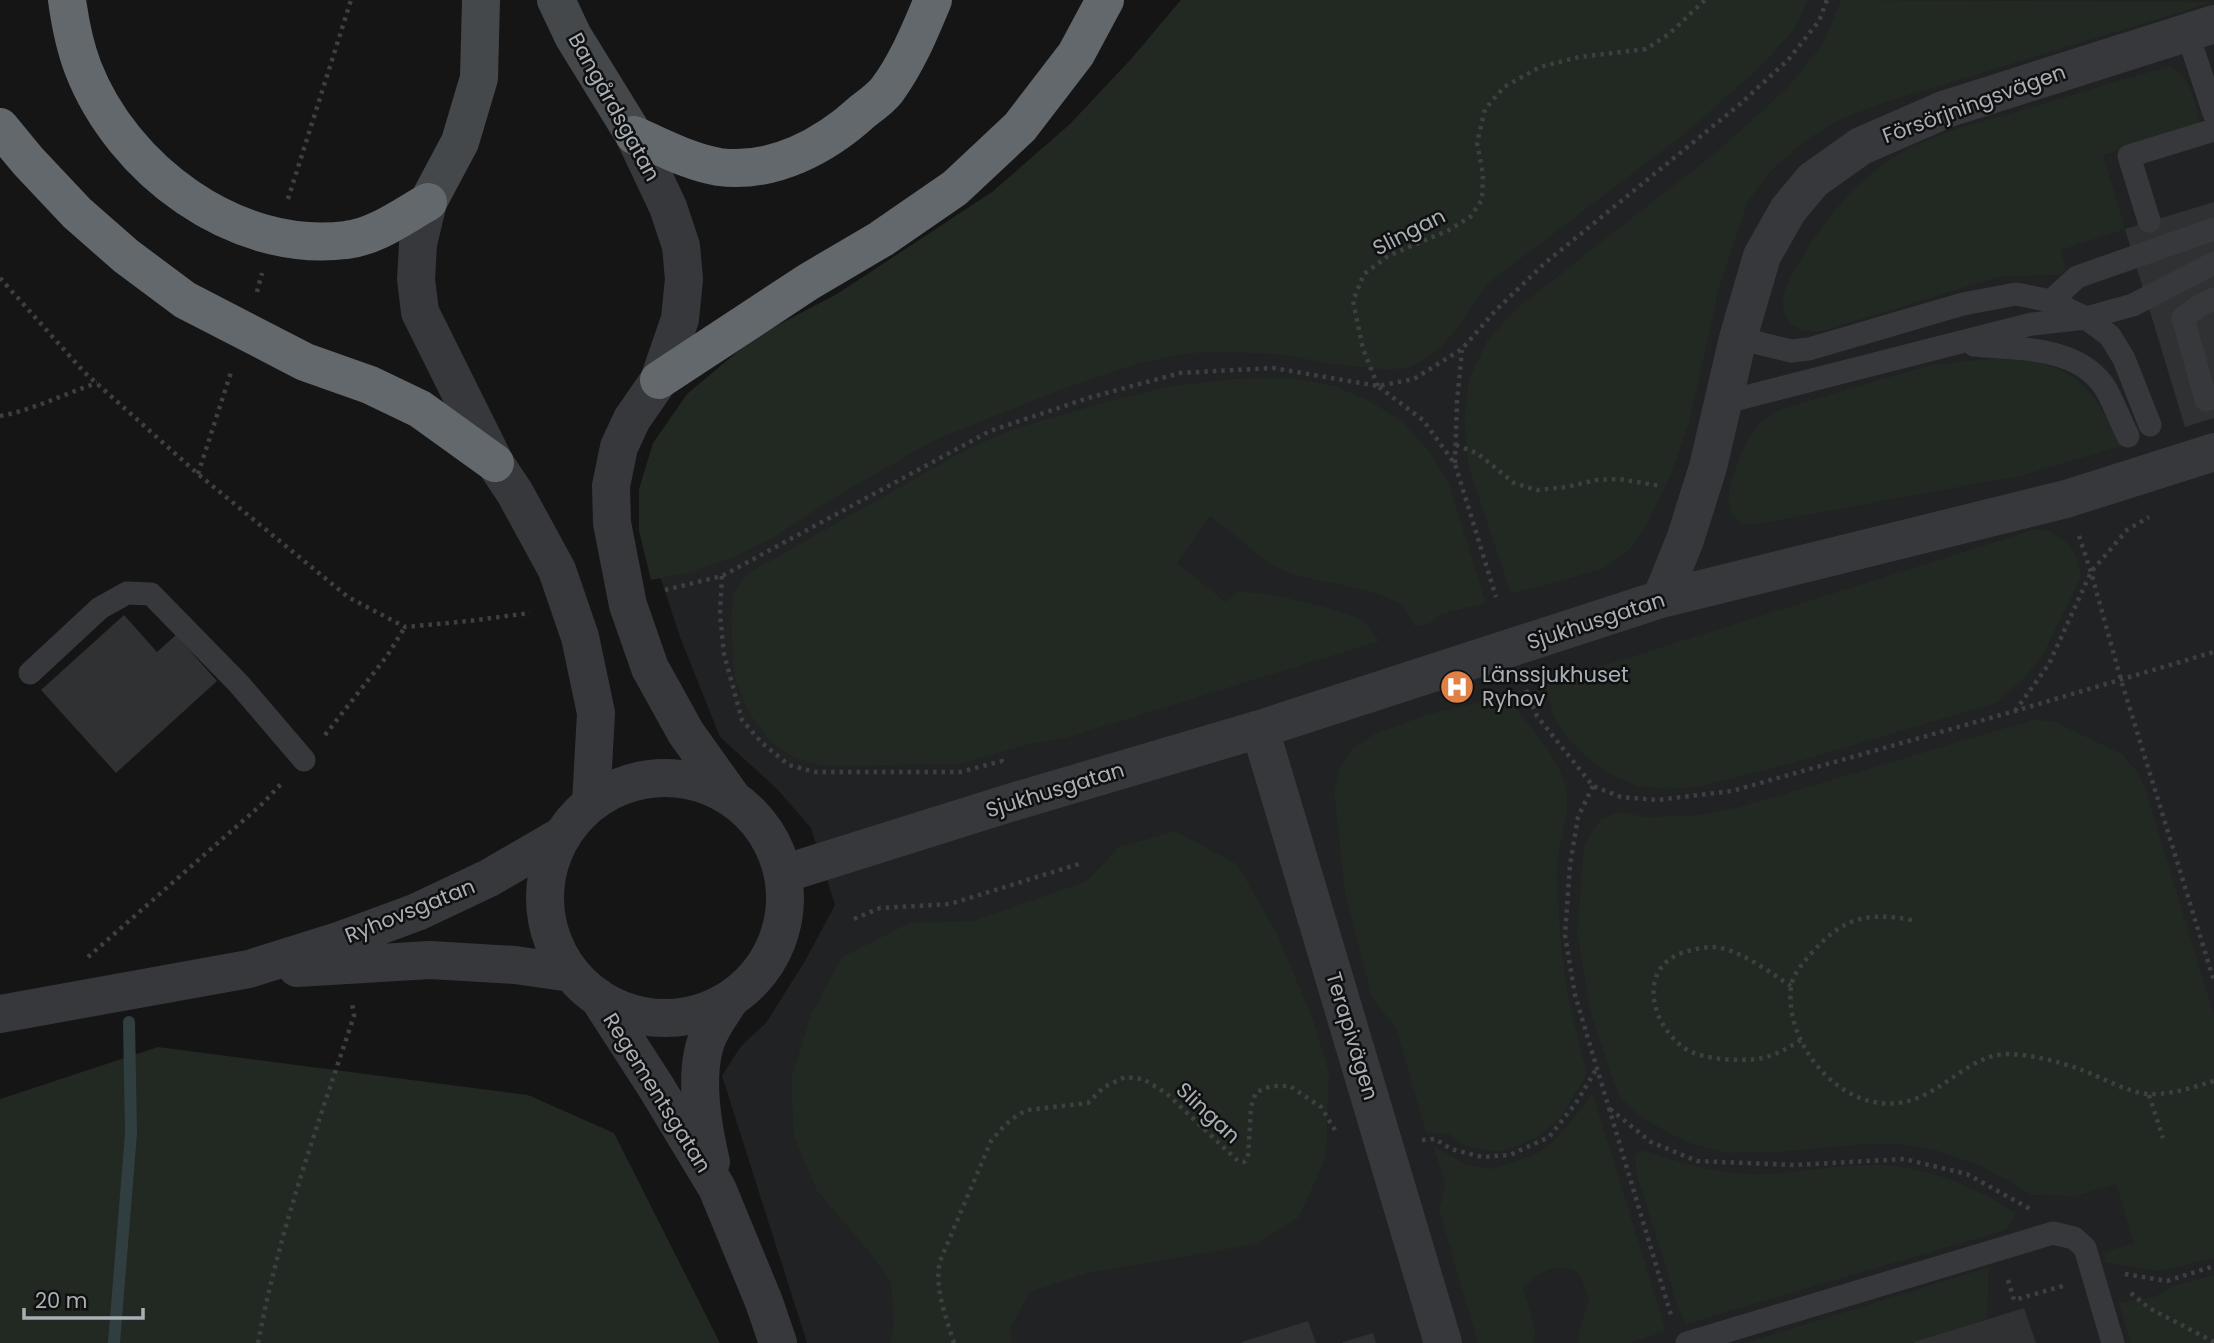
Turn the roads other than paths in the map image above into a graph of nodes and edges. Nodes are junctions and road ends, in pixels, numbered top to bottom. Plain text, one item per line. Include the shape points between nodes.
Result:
1 (67, 0) edge
2 (481, 0) edge
3 (556, 0) edge
4 (933, 0) edge
5 (1105, 0) edge
6 (2200, 28) edge
7 (2214, 113) edge
8 (0, 127) edge
9 (2214, 131) edge
10 (634, 135) junction
11 (428, 202) junction
12 (2149, 221) dead end
13 (2214, 229) edge
14 (2214, 264) edge
15 (2214, 299) edge
16 (2051, 301) junction
17 (2086, 318) junction
18 (1738, 338) junction
19 (1953, 343) junction
20 (659, 380) junction
21 (2214, 397) edge
22 (1722, 403) junction
23 (2150, 425) dead end
24 (2128, 436) dead end
25 (2214, 452) edge
26 (495, 463) junction
27 (1661, 599) junction
28 (30, 673) dead end
29 (1260, 729) junction
30 (304, 760) road end
31 (732, 797) junction
32 (591, 803) junction
33 (563, 835) junction
34 (783, 874) junction
35 (249, 969) junction
36 (584, 985) junction
37 (730, 1000) junction
38 (0, 1014) edge
39 (717, 1188) junction
40 (778, 1343) edge
41 (1443, 1343) edge
42 (1688, 1343) edge
43 (2113, 1343) edge

1 - 11 highway via 82,67 104,110 133,149 177,190 223,218 274,236 310,242 349,240 381,229
2 - 11 main road via 479,78 460,142
3 - 10 main road, Bangårdsgatan
4 - 10 highway via 914,45 886,91 817,146 748,169 687,158
5 - 20 highway via 1076,54 1020,127 955,188
6 - 7 lane
6 - 18 street, Försörjningsvägen via 1947,109 1861,146 1813,180 1788,210 1762,256
8 - 26 highway via 77,213 185,300 305,362 420,409
9 - 12 lane via 2129,156
10 - 20 street, Bangårdsgatan via 681,246 680,319
11 - 26 street via 418,244 420,312
13 - 16 lane via 2077,277
14 - 17 lane via 2133,305
15 - 21 lane via 2183,318 2206,400
16 - 17 lane
16 - 18 lane via 2016,294 1963,304 1809,349 1791,351
17 - 19 lane via 2032,324
17 - 23 lane via 2110,336 2124,359
18 - 22 street, Försörjningsvägen
19 - 22 lane
19 - 24 lane via 2046,352 2088,368 2106,389
20 - 31 street, Bangårdsgatan via 619,447 611,486 612,523 628,605 650,668 685,733
22 - 27 street, Försörjningsvägen via 1685,540
25 - 27 street, Sjukhusgatan via 2067,499
26 - 32 street via 557,570 580,637 596,713
27 - 29 street, Sjukhusgatan
28 - 30 lane via 100,608 127,593 151,594 239,684
29 - 34 street, Sjukhusgatan
29 - 41 street, Terapivägen
31 - 32 street via 698,782 661,777 624,785
31 - 34 street via 768,835
32 - 33 street
33 - 35 street, Ryhovsgatan via 489,878 417,912
33 - 36 street via 548,869 545,905 553,941
34 - 37 street via 785,910 776,945 757,976
35 - 36 street, Ryhovsgatan via 430,960 514,965
35 - 38 street, Ryhovsgatan
36 - 37 street via 629,1013 663,1018 698,1014
36 - 39 street, Regementsgatan via 656,1087
37 - 39 street, Regementsgatan via 704,1049 701,1090 703,1127
39 - 40 street, Regementsgatan
42 - 43 lane via 2053,1233 2074,1238 2085,1248

